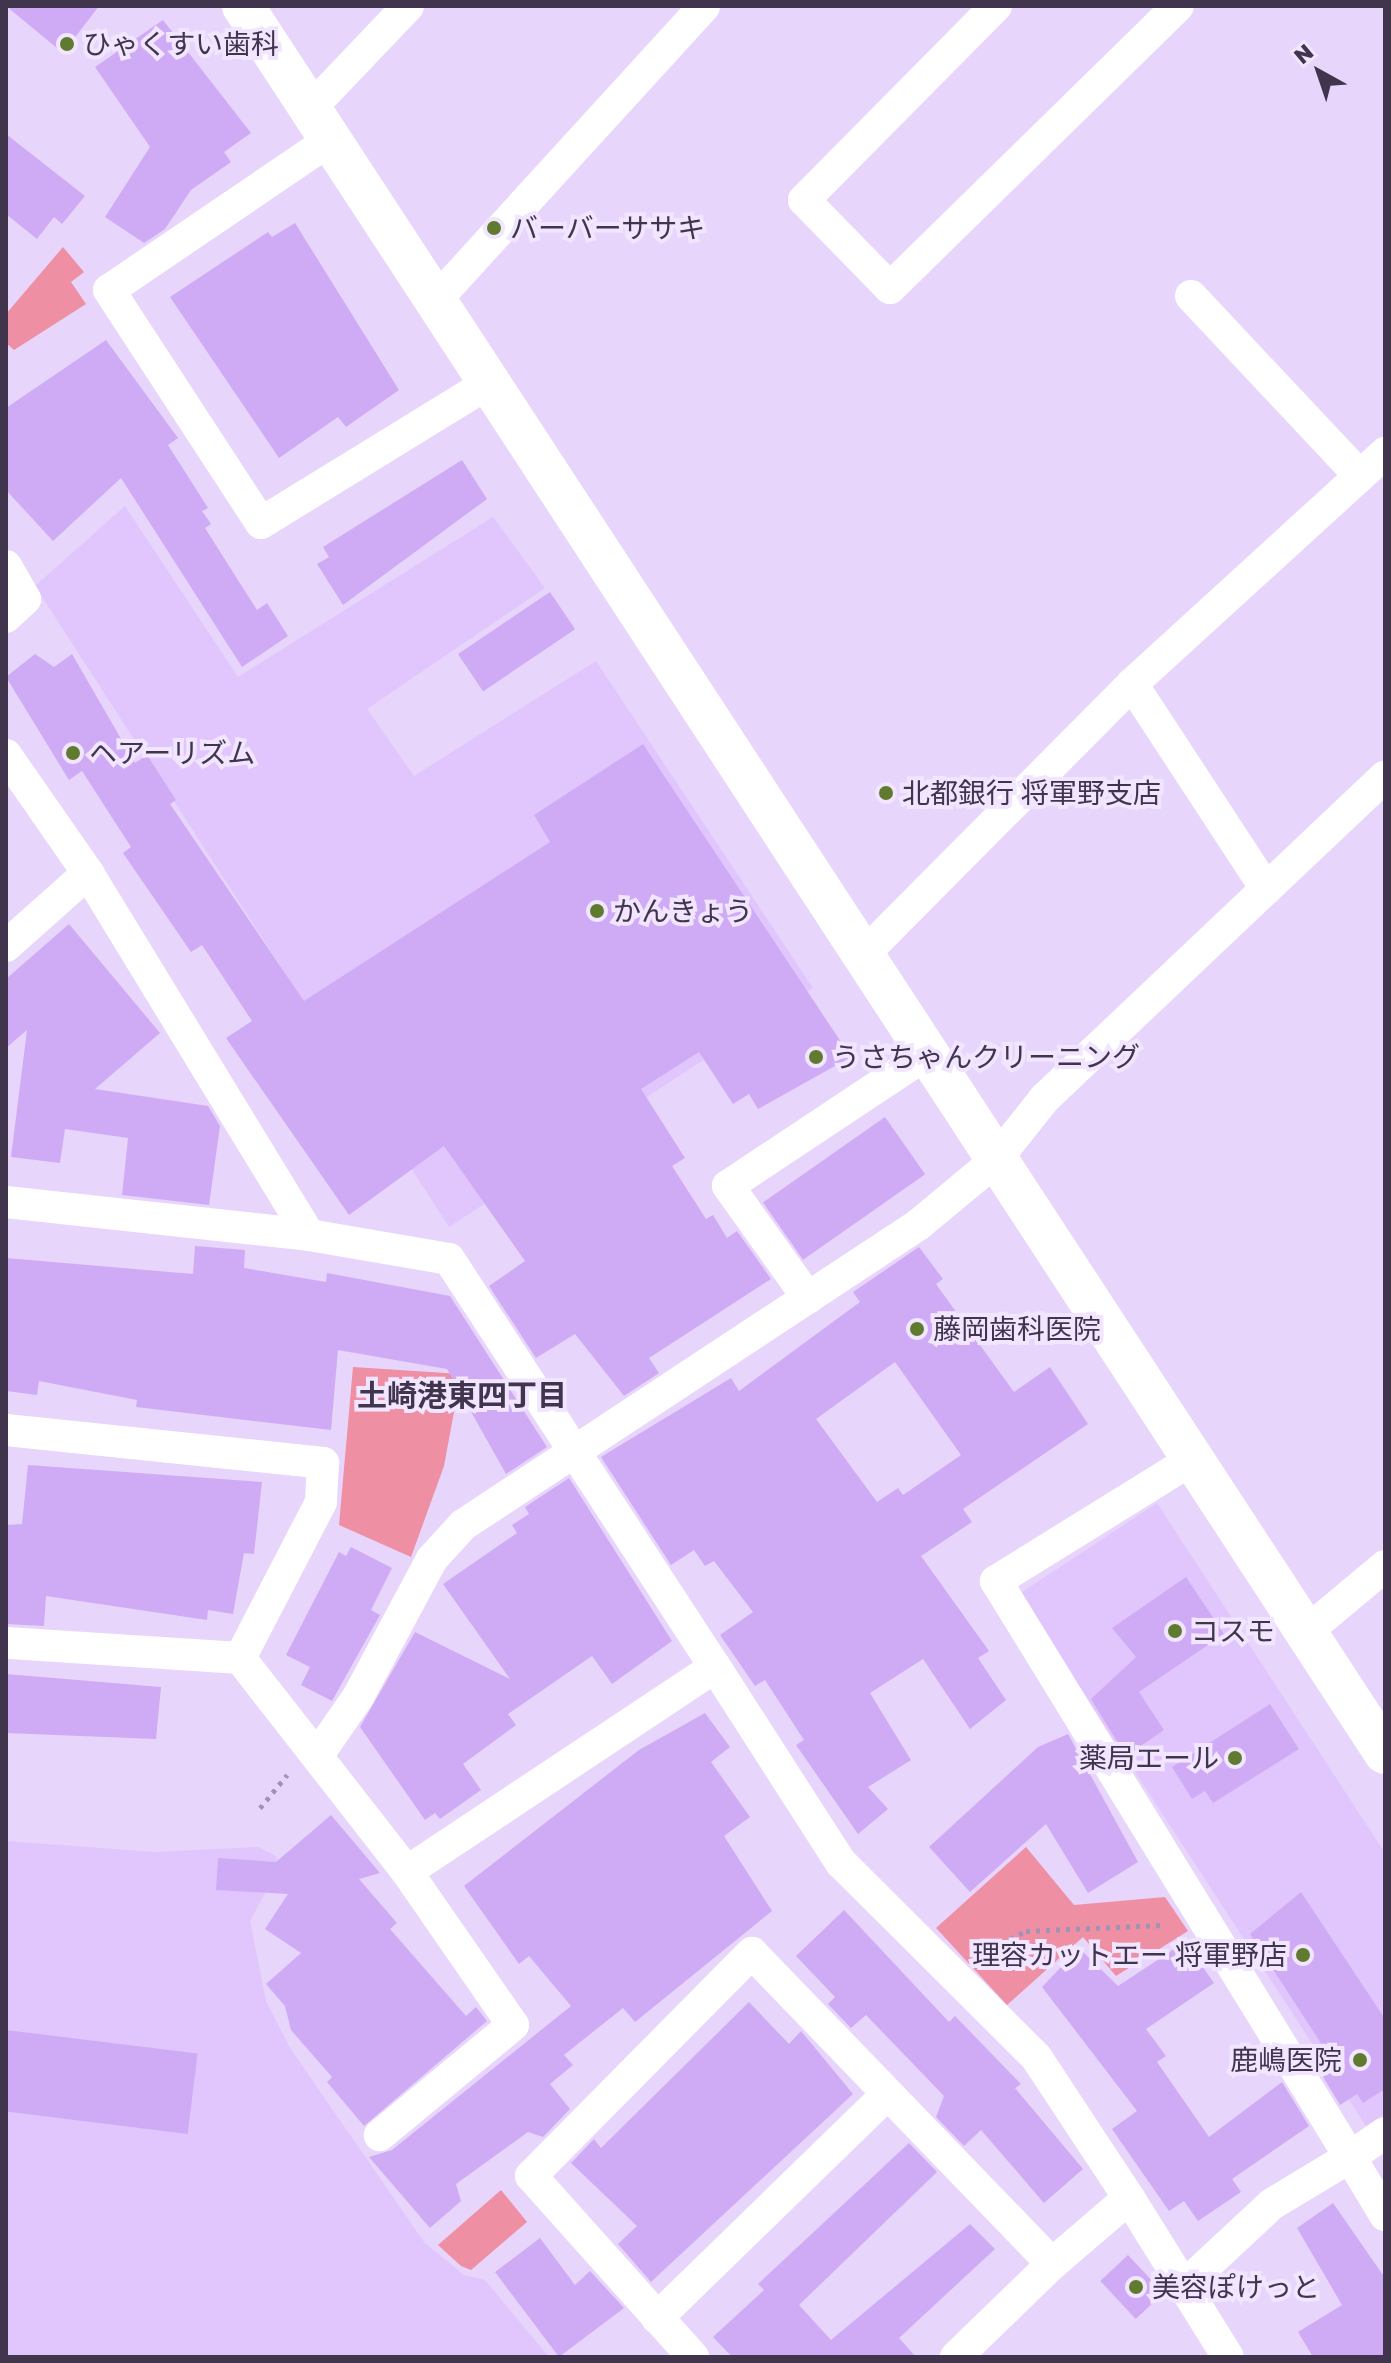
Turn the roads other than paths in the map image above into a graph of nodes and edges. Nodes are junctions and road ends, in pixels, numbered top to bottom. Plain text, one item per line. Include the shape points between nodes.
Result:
1 (243, 6) edge
2 (408, 6) edge
3 (704, 6) edge
4 (996, 6) edge
5 (1178, 6) edge
6 (320, 124) junction
7 (1191, 296) dead end
8 (435, 301) junction
9 (489, 383) junction
10 (1385, 453) edge
11 (1360, 476) junction
12 (6, 566) edge
13 (6, 617) edge
14 (1132, 684) junction
15 (6, 755) edge
16 (1385, 776) edge
17 (88, 873) junction
18 (1266, 889) junction
19 (6, 946) edge
20 (863, 955) junction
21 (928, 1053) junction
22 (995, 1161) junction
23 (6, 1202) edge
24 (309, 1235) junction
25 (808, 1298) junction
26 (6, 1430) edge
27 (578, 1448) junction
28 (1193, 1459) junction
29 (1385, 1566) edge
30 (1306, 1632) junction
31 (6, 1643) edge
32 (240, 1658) junction
33 (715, 1667) junction
34 (1385, 1753) edge
35 (317, 1756) junction
36 (407, 1872) junction
37 (887, 2094) junction
38 (1385, 2133) edge
39 (380, 2135) dead end
40 (1350, 2157) junction
41 (1129, 2198) junction
42 (1385, 2215) edge
43 (1052, 2264) junction
44 (1184, 2286) junction
45 (657, 2318) junction
46 (693, 2357) edge
47 (956, 2357) edge
48 (1228, 2357) edge

1 - 6 street
2 - 6 street
3 - 8 street
4 - 5 street via 804,200 890,288
6 - 8 street
6 - 9 street via 109,290 227,471 261,523
7 - 11 street
8 - 9 street
9 - 20 street
10 - 11 street
11 - 14 street
12 - 13 street via 25,599
14 - 18 street
14 - 20 street
15 - 17 street
16 - 18 street
17 - 19 street
17 - 24 street
18 - 22 street via 1045,1098
20 - 21 street
21 - 22 street
21 - 25 street via 728,1186
22 - 25 street via 918,1225
22 - 28 street
23 - 24 street
24 - 27 street via 449,1259
25 - 27 street
26 - 32 street via 323,1463 321,1502
27 - 33 street
27 - 35 street via 463,1525 432,1559 373,1672
28 - 30 street
28 - 40 street via 996,1581
29 - 30 street
30 - 34 street
31 - 32 street
32 - 35 street
33 - 36 street
33 - 41 street via 841,1863 1036,2057
35 - 36 street
36 - 39 street via 513,2025
37 - 43 street
37 - 45 street
37 - 45 street via 752,1953 531,2176
38 - 40 street
40 - 42 street
40 - 44 street via 1272,2204
41 - 43 street
41 - 44 street
43 - 47 street
44 - 48 street
45 - 46 street

